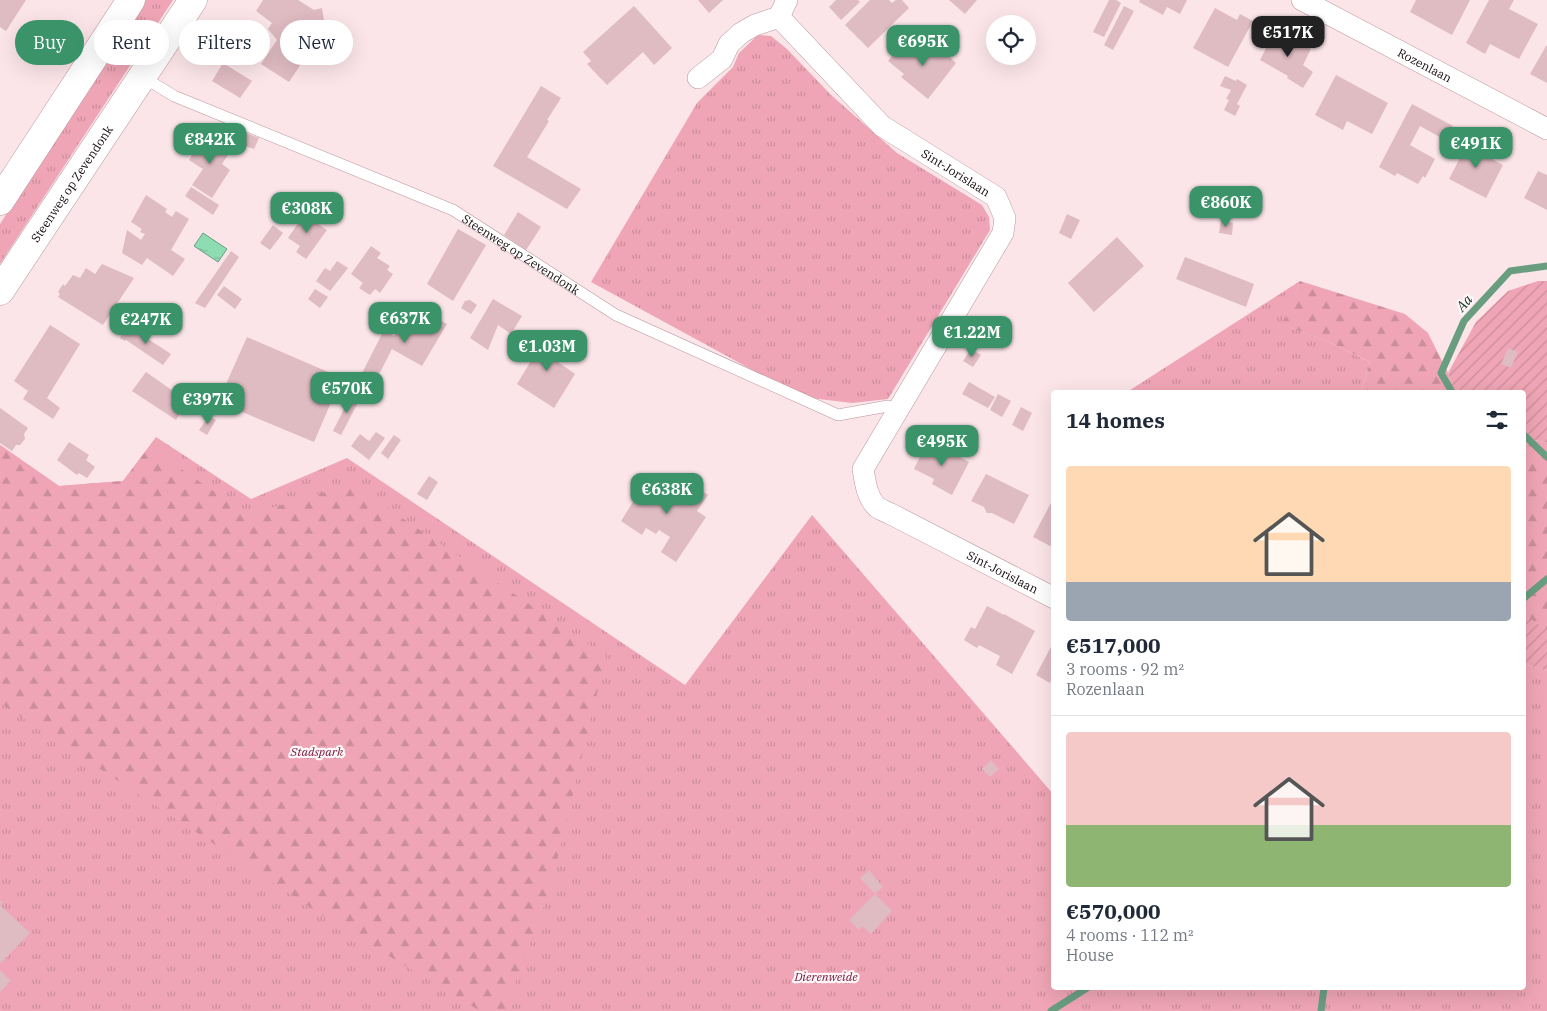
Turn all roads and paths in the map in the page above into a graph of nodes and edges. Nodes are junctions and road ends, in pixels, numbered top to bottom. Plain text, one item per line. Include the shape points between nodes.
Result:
1 (131, 0) edge
2 (193, 0) edge
3 (1302, 0) edge
4 (783, 8) edge
5 (143, 77) junction
6 (698, 78) dead end
7 (1547, 129) edge
8 (0, 201) edge
9 (0, 291) edge
10 (897, 410) junction
11 (1051, 596) edge

1 - 8 main road
2 - 5 main road, Steenweg op Zevendonk
3 - 7 street, Rozenlaan
4 - 6 street, Sint-Jorislaan via 741,33 729,44 722,59
4 - 10 street, Sint-Jorislaan via 882,126 996,197 1005,218 1003,233
5 - 9 main road, Steenweg op Zevendonk
5 - 10 lane, Steenweg op Zevendonk via 174,96 453,210 616,315 838,415 888,406
10 - 11 street, Sint-Jorislaan via 863,469 876,506

